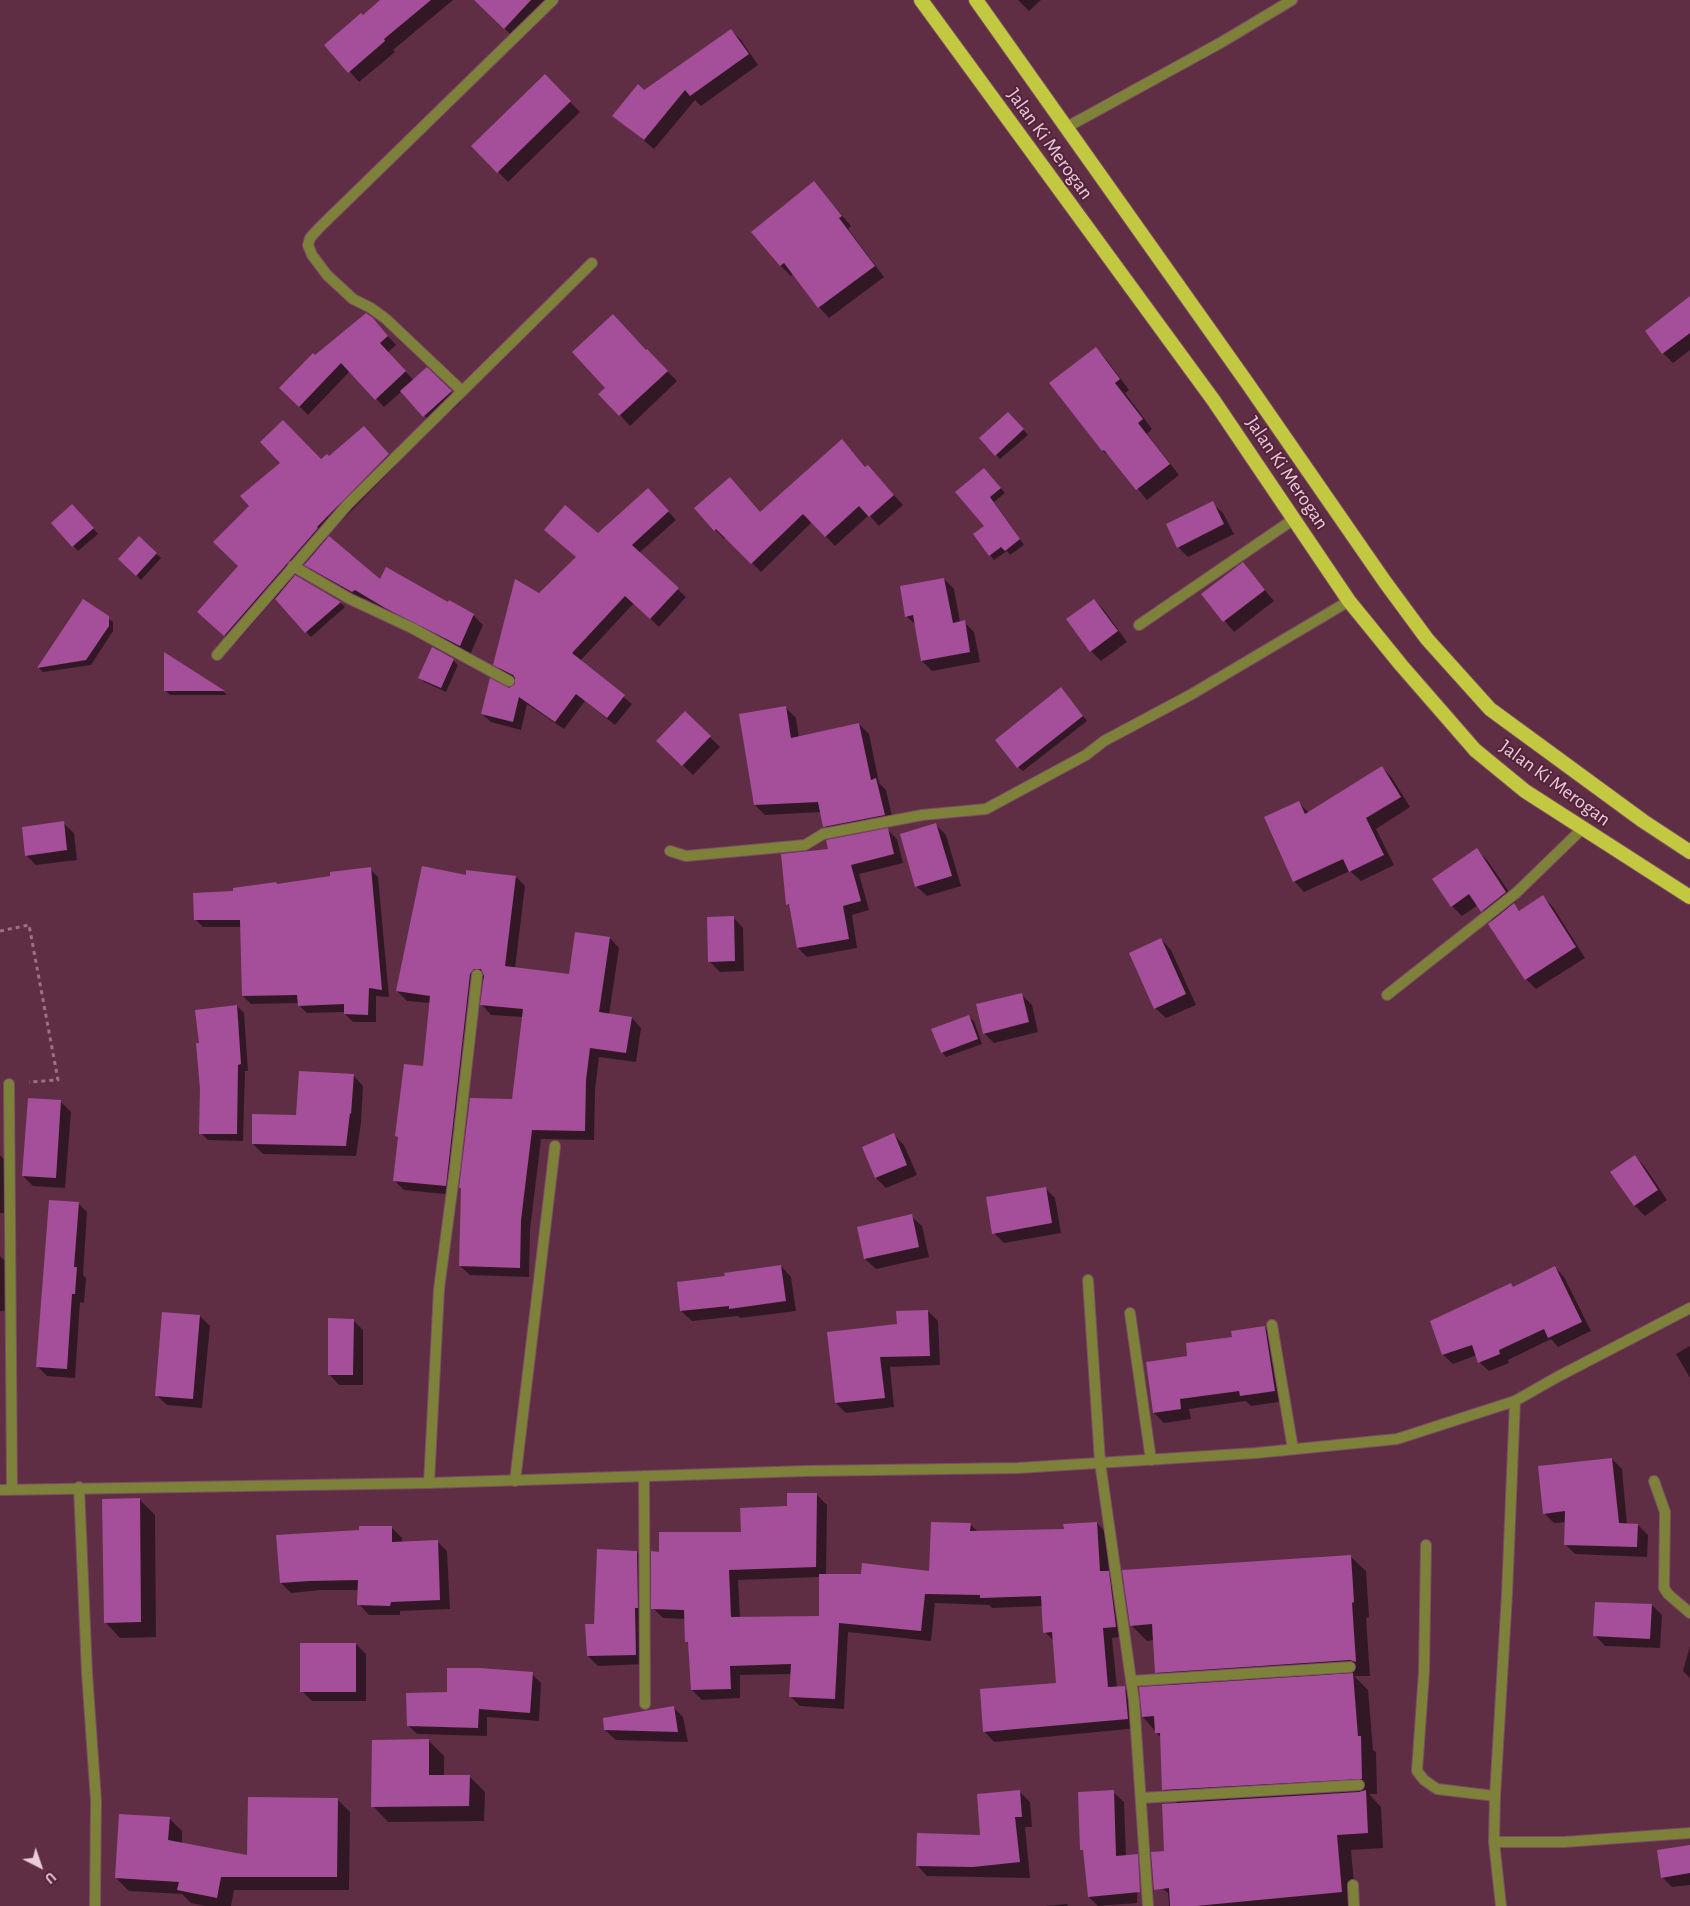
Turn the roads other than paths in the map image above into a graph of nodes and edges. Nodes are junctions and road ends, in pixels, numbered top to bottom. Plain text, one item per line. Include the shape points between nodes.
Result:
1 (553, 0) edge
2 (921, 0) edge
3 (976, 0) edge
4 (1292, 0) edge
5 (1067, 127) junction
6 (592, 263) dead end
7 (461, 390) junction
8 (1294, 519) junction
9 (293, 566) junction
10 (1349, 601) junction
11 (1139, 625) dead end
12 (217, 655) dead end
13 (509, 681) dead end
14 (1582, 829) junction
15 (670, 851) dead end
16 (1690, 852) edge
17 (1690, 897) edge
18 (476, 975) dead end
19 (1387, 995) dead end
20 (9, 1084) road end
21 (555, 1146) dead end
22 (1088, 1280) dead end
23 (1690, 1308) edge
24 (1130, 1313) dead end
25 (1272, 1325) dead end
26 (1515, 1401) junction
27 (1293, 1450) junction
28 (1151, 1460) junction
29 (1100, 1462) junction
30 (644, 1476) junction
31 (515, 1481) junction
32 (1654, 1481) dead end
33 (428, 1483) junction
34 (79, 1487) junction
35 (12, 1489) junction
36 (0, 1490) edge
37 (1426, 1545) dead end
38 (1690, 1613) edge
39 (1350, 1667) dead end
40 (1132, 1681) junction
41 (645, 1704) dead end
42 (1359, 1785) dead end
43 (1495, 1796) junction
44 (1141, 1798) junction
45 (1690, 1834) edge
46 (1494, 1842) junction
47 (1353, 1885) dead end
48 (95, 1906) edge
49 (1148, 1906) edge
50 (1354, 1906) edge
51 (1501, 1906) edge

1 - 7 street via 319,228 308,245 327,275 353,299 386,319
2 - 8 highway, Jalan Ki Merogan via 1214,401
3 - 5 highway, Jalan Ki Merogan
4 - 5 street
5 - 16 highway, Jalan Ki Merogan via 1427,639 1490,709
6 - 7 street
7 - 9 street via 348,504
8 - 10 highway, Jalan Ki Merogan
8 - 11 street
9 - 12 street
9 - 13 street
10 - 14 highway, Jalan Ki Merogan via 1476,750 1525,790
10 - 15 street via 1192,694 1104,741 1086,756 986,809 922,815 823,834 804,845 686,856
14 - 17 highway, Jalan Ki Merogan
14 - 19 street via 1516,893
18 - 33 street via 456,1168 439,1289
20 - 35 street
21 - 31 street
22 - 29 street
23 - 26 street
24 - 28 street
25 - 27 street
26 - 27 street via 1397,1439
26 - 43 street
27 - 28 street
28 - 29 street
29 - 30 street via 1018,1468
29 - 40 street
30 - 31 street
30 - 41 street
31 - 33 street
32 - 38 street via 1665,1512 1664,1588
33 - 34 street
34 - 35 street
34 - 48 street via 96,1801
35 - 36 street
37 - 43 street via 1424,1672 1417,1771 1437,1789
39 - 40 street
40 - 44 street
42 - 44 street
43 - 46 street
44 - 49 street
45 - 46 street via 1564,1842
46 - 51 street
47 - 50 street

